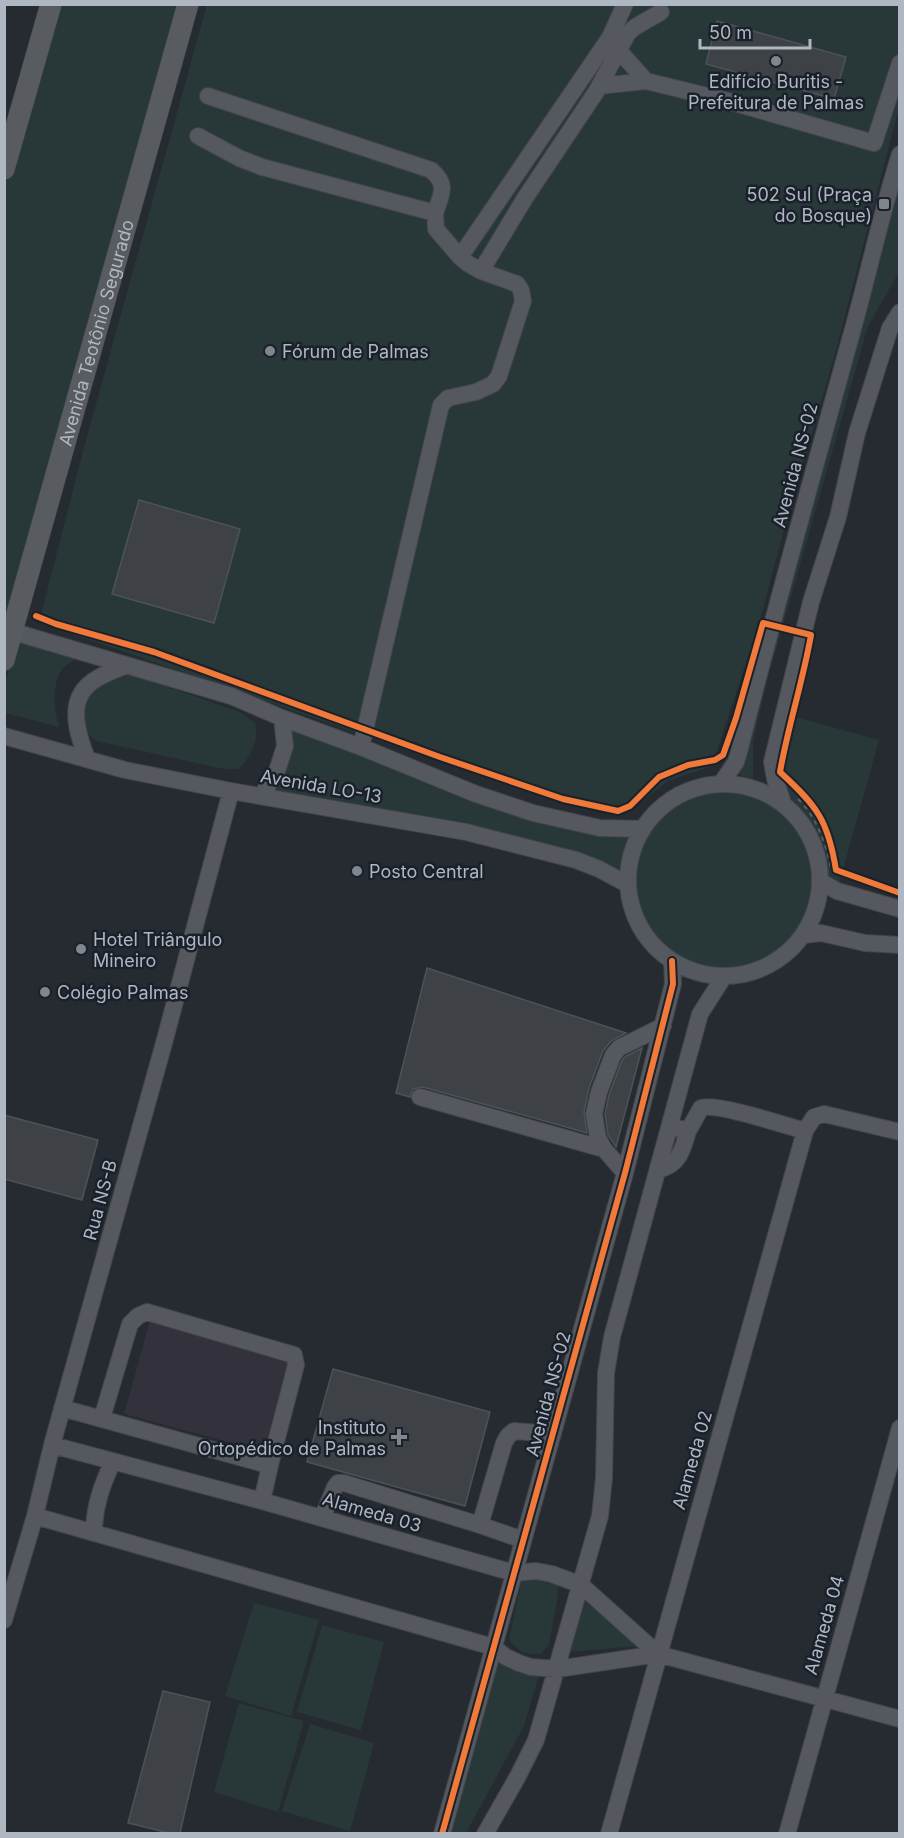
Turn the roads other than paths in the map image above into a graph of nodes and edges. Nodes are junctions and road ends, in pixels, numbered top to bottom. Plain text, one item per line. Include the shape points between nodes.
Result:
1 (51, 4) edge
2 (188, 4) edge
3 (625, 4) edge
4 (661, 12) dead end
5 (614, 45) junction
6 (900, 63) edge
7 (646, 81) junction
8 (599, 86) junction
9 (208, 96) dead end
10 (198, 136) dead end
11 (900, 154) edge
12 (4, 170) edge
13 (435, 213) junction
14 (460, 257) junction
15 (481, 270) junction
16 (900, 312) edge
17 (9, 630) edge
18 (4, 660) edge
19 (125, 666) junction
20 (282, 718) junction
21 (4, 736) edge
22 (361, 747) junction
23 (87, 759) junction
24 (722, 782) junction
25 (231, 791) junction
26 (262, 795) junction
27 (789, 798) junction
28 (643, 829) junction
29 (829, 874) junction
30 (627, 884) junction
31 (900, 909) edge
32 (804, 935) junction
33 (900, 945) edge
34 (672, 961) junction
35 (723, 978) junction
36 (663, 1026) junction
37 (420, 1097) dead end
38 (670, 1126) junction
39 (688, 1131) junction
40 (805, 1131) junction
41 (900, 1132) edge
42 (604, 1149) junction
43 (658, 1170) junction
44 (625, 1173) junction
45 (62, 1408) junction
46 (102, 1419) junction
47 (900, 1428) edge
48 (553, 1434) junction
49 (52, 1444) junction
50 (113, 1461) junction
51 (271, 1461) junction
52 (262, 1501) junction
53 (35, 1516) junction
54 (322, 1518) junction
55 (480, 1525) junction
56 (94, 1533) junction
57 (523, 1540) junction
58 (514, 1573) junction
59 (581, 1585) junction
60 (4, 1620) edge
61 (493, 1647) junction
62 (658, 1654) junction
63 (557, 1669) junction
64 (824, 1699) junction
65 (900, 1719) edge
66 (442, 1833) edge
67 (485, 1833) edge
68 (609, 1833) edge
69 (787, 1833) edge

1 - 12 main road
2 - 17 main road, Avenida Teotônio Segurado
3 - 5 street
4 - 5 street
5 - 7 street
5 - 8 street
5 - 14 street
6 - 7 street via 874,143
7 - 8 street
8 - 15 street
9 - 13 street via 431,170 440,177 443,187
10 - 13 street via 262,167
11 - 24 street, Avenida NS-02 via 740,748 736,762
13 - 14 street via 436,229
14 - 15 street
15 - 22 street via 517,284 523,301 500,376 493,384 448,398 441,405
16 - 27 street via 890,328 857,433 772,762 775,779
17 - 18 main road, Avenida Teotônio Segurado
17 - 19 street
19 - 20 street via 231,696
19 - 23 street via 97,679 81,693 77,731
20 - 22 street
20 - 26 street via 285,746 277,771
21 - 23 street, Avenida LO-13
22 - 28 street via 533,813 579,825
23 - 25 street, Avenida LO-13
24 - 27 street
24 - 28 street via 679,795 654,813
25 - 26 street, Avenida LO-13
25 - 45 street, Rua NS-B
26 - 30 street, Avenida LO-13 via 473,833 576,860
27 - 29 street
28 - 30 street
29 - 31 street via 837,891
29 - 32 street
30 - 34 street via 639,928 648,943
32 - 33 street via 821,933 866,943
32 - 35 street via 772,965 744,976
34 - 35 street
34 - 36 street, Avenida NS-02 via 673,984
35 - 38 street via 700,1014
36 - 42 street via 619,1048 613,1055 594,1114
36 - 44 street, Avenida NS-02
37 - 42 street
38 - 39 street
38 - 43 street
39 - 40 street via 705,1106
39 - 43 street via 677,1161
40 - 41 street via 814,1117 824,1114
40 - 62 street, Alameda 02
42 - 44 street
43 - 59 street via 612,1337 606,1373 600,1516
44 - 48 street, Avenida NS-02
45 - 46 street
45 - 49 street, Rua NS-B
46 - 51 street via 264,1464
46 - 51 street via 130,1324 147,1312 294,1355 296,1365
47 - 64 street, Alameda 04
48 - 55 street via 514,1431 508,1436
48 - 57 street, Avenida NS-02
49 - 50 street, Alameda 03
49 - 53 street, Rua NS-B
50 - 52 street, Alameda 03
50 - 56 street via 97,1502
51 - 52 street
52 - 54 street, Alameda 03
53 - 56 street, Alameda 03
53 - 60 street, Rua NS-B
54 - 55 street via 335,1487 344,1483
54 - 58 street, Alameda 03
55 - 57 street
56 - 61 street, Alameda 03
57 - 58 street, Avenida NS-02
58 - 59 street, Alameda 03 via 536,1571
58 - 61 street, Avenida NS-02
59 - 62 street, Alameda 03
59 - 63 street
61 - 63 street, Alameda 03 via 519,1663
61 - 66 street, Avenida NS-02
62 - 63 street, Alameda 03
62 - 64 street, Alameda 03
62 - 68 street, Alameda 02
63 - 67 street via 536,1740
64 - 65 street, Alameda 03
64 - 69 street, Alameda 04

